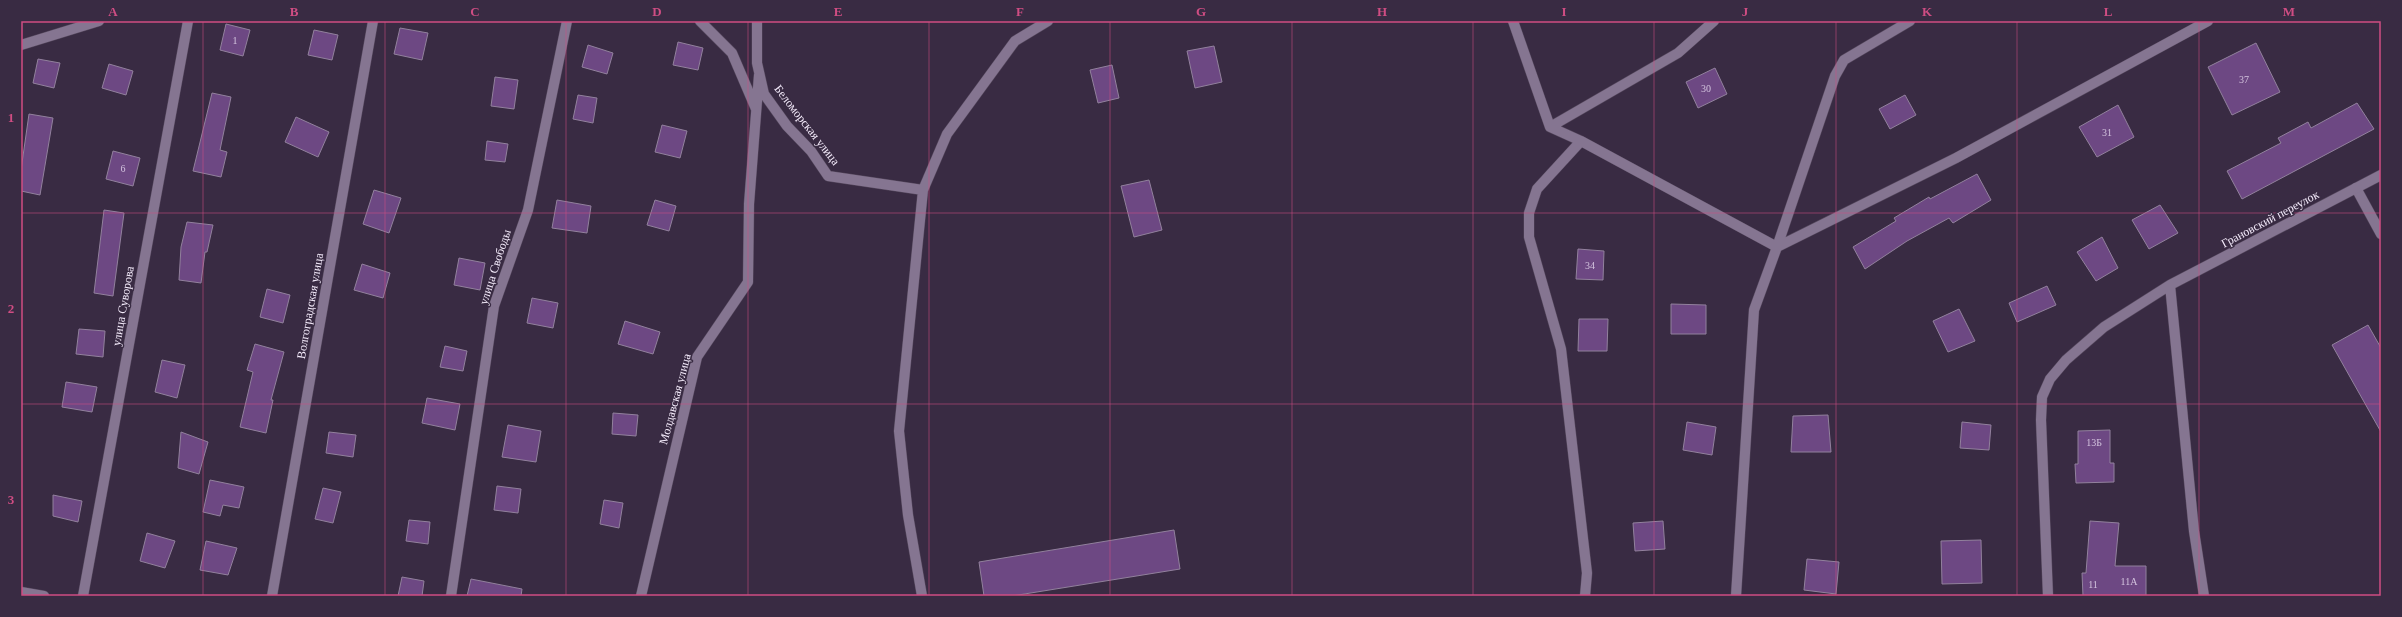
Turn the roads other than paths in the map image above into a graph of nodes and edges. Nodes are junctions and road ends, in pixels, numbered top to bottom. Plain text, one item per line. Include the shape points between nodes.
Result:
1 (99, 21) edge
2 (188, 21) edge
3 (373, 21) edge
4 (567, 21) edge
5 (700, 21) edge
6 (757, 21) edge
7 (1048, 21) edge
8 (1513, 21) edge
9 (1714, 21) edge
10 (1910, 21) edge
11 (2208, 21) edge
12 (21, 45) edge
13 (759, 75) junction
14 (757, 111) junction
15 (1550, 127) junction
16 (1581, 141) junction
17 (2381, 175) edge
18 (2356, 188) junction
19 (923, 190) junction
20 (2381, 234) edge
21 (1777, 247) junction
22 (2170, 285) junction
23 (21, 592) edge
24 (44, 596) edge
25 (83, 596) edge
26 (272, 596) edge
27 (451, 596) edge
28 (641, 596) edge
29 (922, 596) edge
30 (1585, 596) edge
31 (1736, 596) edge
32 (2048, 596) edge
33 (2204, 596) edge

1 - 12 street
2 - 25 street, улица Суворова
3 - 26 street, Волгоградская улица
4 - 27 street, улица Свободы via 528,210 494,306
5 - 14 street via 732,53
6 - 13 street, Беломорская улица
7 - 19 street via 1014,41 947,134
8 - 15 street
9 - 15 street via 1678,53
10 - 21 street via 1844,60 1835,76
11 - 21 street via 1956,158
13 - 14 street, Молдавская улица
13 - 19 street, Беломорская улица via 764,94 828,176
14 - 28 street, Молдавская улица via 749,204 748,282 697,357
15 - 16 street
16 - 21 street
16 - 30 street via 1537,189 1529,213 1529,237 1561,349 1587,573
17 - 18 street, Грановский переулок
18 - 20 street
18 - 22 street, Грановский переулок
19 - 29 street via 899,431 908,515
21 - 31 street via 1754,310
22 - 32 street, Грановский переулок via 2104,327 2066,360 2050,379 2042,397
22 - 33 street via 2194,523
23 - 24 street

